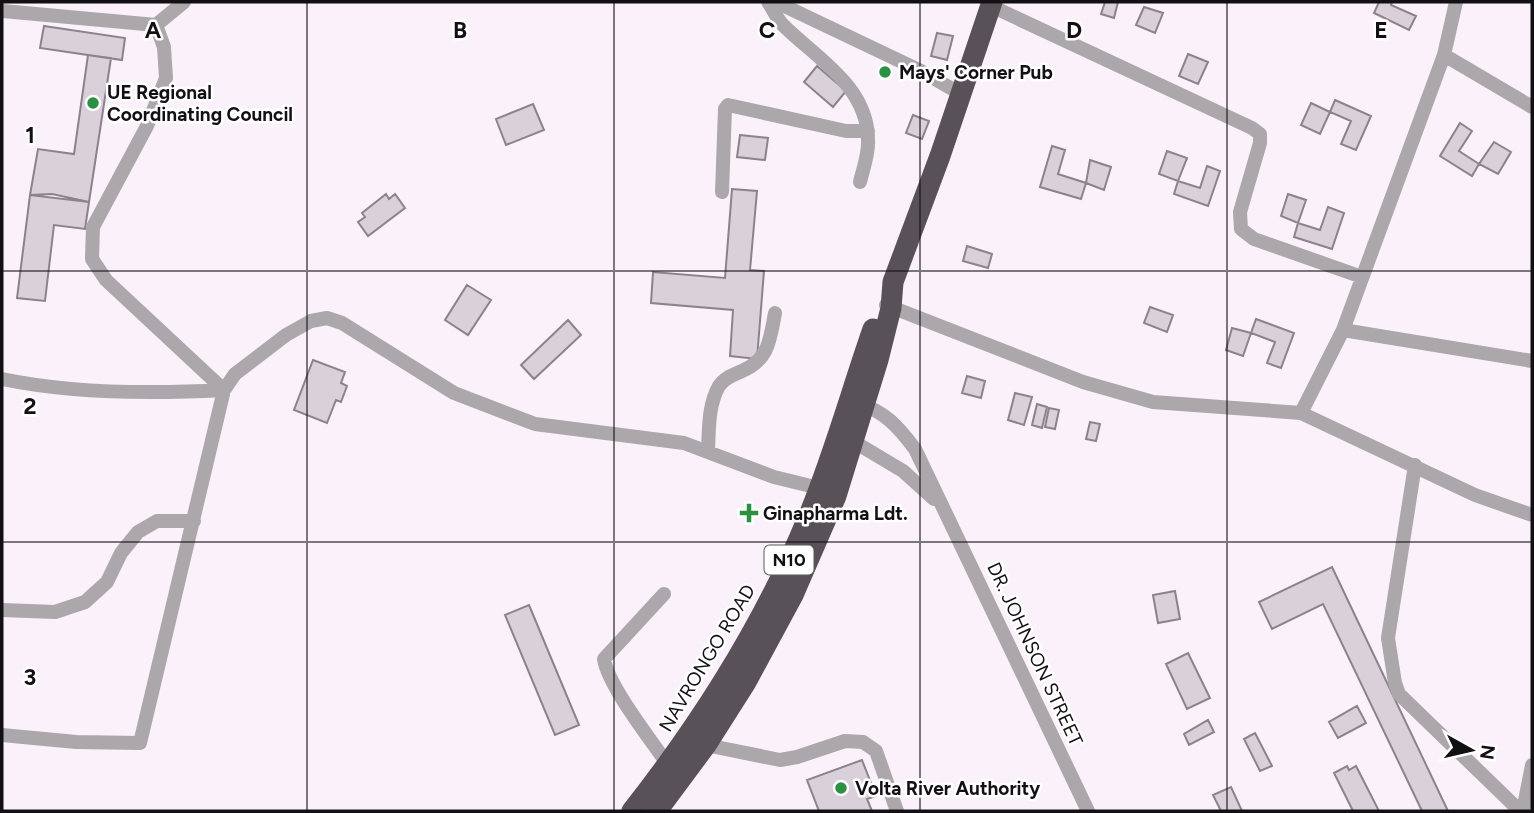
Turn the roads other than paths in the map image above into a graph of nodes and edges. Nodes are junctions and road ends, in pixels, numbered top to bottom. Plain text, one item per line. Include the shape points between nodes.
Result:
1 (184, 2) edge
2 (768, 2) edge
3 (776, 2) edge
4 (1455, 2) edge
5 (992, 4) edge
6 (3, 11) edge
7 (156, 25) junction
8 (1444, 55) junction
9 (961, 94) junction
10 (1532, 107) edge
11 (868, 131) junction
12 (860, 183) dead end
13 (722, 192) dead end
14 (1362, 277) junction
15 (886, 305) junction
16 (775, 313) dead end
17 (1343, 330) junction
18 (1532, 361) edge
19 (2, 379) edge
20 (225, 390) junction
21 (857, 402) junction
22 (1301, 413) junction
23 (846, 438) junction
24 (708, 451) junction
25 (1415, 465) junction
26 (820, 488) junction
27 (947, 513) junction
28 (1532, 515) edge
29 (194, 521) junction
30 (664, 594) dead end
31 (2, 610) edge
32 (2, 735) edge
33 (696, 742) junction
34 (668, 765) junction
35 (1532, 765) edge
36 (1530, 783) edge
37 (632, 811) edge
38 (657, 811) edge
39 (897, 811) edge
40 (1088, 811) edge
41 (1521, 811) edge

1 - 7 street
2 - 11 street via 781,23 837,71 862,107
3 - 9 street
4 - 8 street
5 - 9 highway, N10
5 - 14 street via 1252,128 1260,134 1260,143 1240,212 1241,229 1254,239
6 - 7 street
7 - 20 street via 164,47 166,78 147,126 93,227 92,259 106,281
8 - 10 street
8 - 14 street
9 - 15 highway, NAVRONGO ROAD / N10
11 - 12 street
11 - 13 street via 846,131 727,105
14 - 17 street
15 - 21 highway, NAVRONGO ROAD / N10
15 - 22 street via 1083,382 1153,402
16 - 24 street via 769,347 752,367 720,385 711,407
17 - 18 street
17 - 22 street
19 - 20 street via 43,387 178,393
20 - 24 street via 235,374 286,335 327,318 454,393 535,424 684,443
20 - 29 street
21 - 23 highway, NAVRONGO ROAD / N10
21 - 27 street, DR. JOHNSON STREET via 894,422 904,434
22 - 25 street
23 - 26 highway, NAVRONGO ROAD / N10
23 - 27 street, DR. JOHNSON STREET via 915,479
23 - 33 highway, NAVRONGO ROAD / N10 via 836,496 793,595 746,682
24 - 26 street via 774,477
25 - 28 street via 1475,495
25 - 41 street via 1388,638 1395,683 1399,694
26 - 33 highway, NAVRONGO ROAD / N10
27 - 40 street, DR. JOHNSON STREET
29 - 31 street via 157,521 138,532 107,582 85,602 55,612
29 - 32 street via 140,743
30 - 34 street via 604,659 630,710
33 - 34 highway, NAVRONGO ROAD / N10
33 - 38 highway, NAVRONGO ROAD / N10
33 - 39 street via 780,760 845,741 863,742 876,751
34 - 37 highway, NAVRONGO ROAD / N10
35 - 36 street
36 - 41 street

